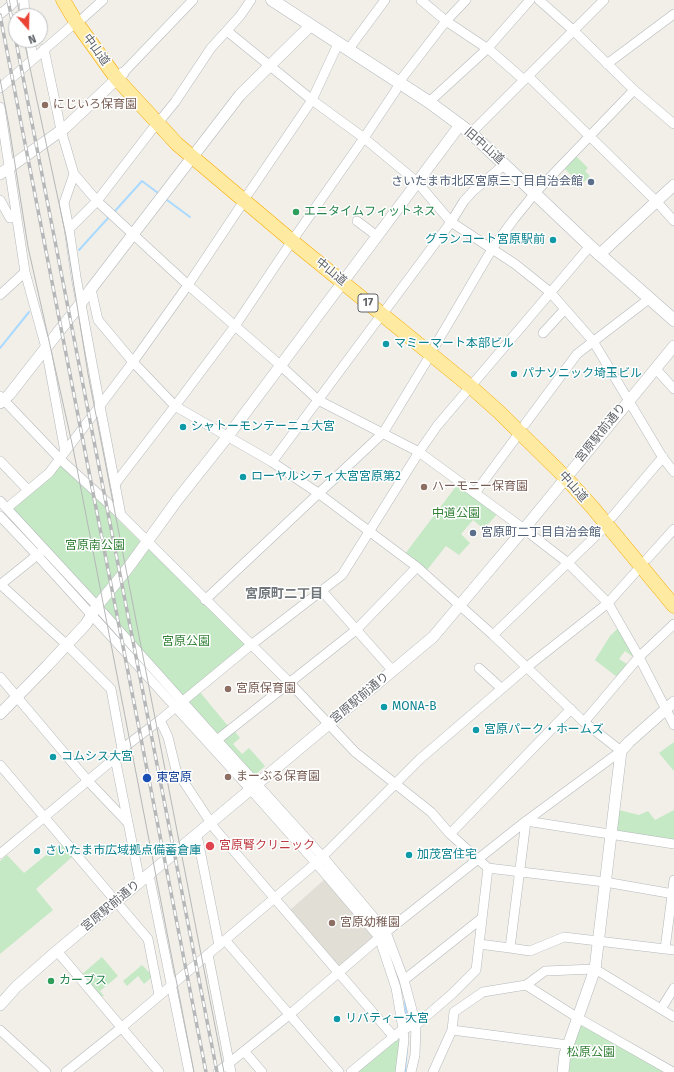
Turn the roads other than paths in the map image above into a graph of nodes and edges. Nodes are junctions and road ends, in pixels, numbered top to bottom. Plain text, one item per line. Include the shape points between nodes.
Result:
1 (16, 0) edge
2 (63, 0) edge
3 (72, 0) edge
4 (103, 0) edge
5 (193, 0) edge
6 (251, 0) edge
7 (272, 0) edge
8 (386, 0) edge
9 (421, 0) edge
10 (466, 0) edge
11 (530, 0) edge
12 (539, 0) edge
13 (604, 0) edge
14 (0, 14) edge
15 (674, 14) edge
16 (79, 20) junction
17 (446, 21) junction
18 (310, 26) junction
19 (227, 31) junction
20 (574, 31) junction
21 (343, 47) junction
22 (31, 48) edge
23 (44, 49) junction
24 (487, 49) junction
25 (33, 58) junction
26 (608, 64) junction
27 (270, 66) junction
28 (120, 76) junction
29 (526, 78) junction
30 (399, 82) junction
31 (0, 88) edge
32 (634, 90) junction
33 (312, 100) junction
34 (429, 102) junction
35 (0, 107) edge
36 (160, 121) junction
37 (674, 124) edge
38 (460, 125) junction
39 (61, 130) junction
40 (471, 133) junction
41 (590, 136) junction
42 (364, 138) junction
43 (195, 154) junction
44 (505, 164) junction
45 (4, 170) edge
46 (74, 174) junction
47 (417, 182) junction
48 (674, 185) edge
49 (535, 193) junction
50 (246, 197) junction
51 (0, 200) edge
52 (97, 201) junction
53 (656, 201) junction
54 (16, 217) junction
55 (357, 221) dead end
56 (674, 221) edge
57 (451, 222) junction
58 (70, 229) junction
59 (134, 233) junction
60 (377, 236) junction
61 (294, 237) junction
62 (590, 246) junction
63 (492, 249) junction
64 (599, 255) junction
65 (25, 272) junction
66 (345, 279) junction
67 (188, 285) junction
68 (90, 289) junction
69 (550, 292) junction
70 (0, 295) edge
71 (650, 298) junction
72 (81, 303) junction
73 (565, 309) junction
74 (384, 311) junction
75 (674, 320) edge
76 (235, 326) junction
77 (543, 333) dead end
78 (593, 341) junction
79 (674, 346) edge
80 (46, 348) junction
81 (433, 350) junction
82 (133, 362) junction
83 (280, 365) junction
84 (655, 368) junction
85 (473, 384) junction
86 (674, 389) edge
87 (1, 400) edge
88 (318, 400) junction
89 (628, 400) junction
90 (100, 406) junction
91 (176, 406) junction
92 (522, 428) junction
93 (383, 433) junction
94 (228, 436) junction
95 (419, 452) junction
96 (62, 455) junction
97 (662, 457) junction
98 (0, 461) edge
99 (272, 462) junction
100 (674, 472) edge
101 (568, 474) junction
102 (115, 484) junction
103 (28, 490) junction
104 (318, 493) junction
105 (475, 493) junction
106 (0, 501) edge
107 (7, 508) junction
108 (121, 515) junction
109 (0, 516) edge
110 (610, 521) junction
111 (524, 529) junction
112 (674, 529) edge
113 (370, 532) junction
114 (147, 542) junction
115 (40, 552) junction
116 (644, 562) junction
117 (568, 563) junction
118 (417, 567) junction
119 (0, 584) edge
120 (322, 591) junction
121 (674, 593) edge
122 (205, 600) junction
123 (608, 603) junction
124 (460, 605) junction
125 (674, 606) edge
126 (94, 611) junction
127 (674, 624) edge
128 (356, 630) junction
129 (493, 635) junction
130 (66, 645) junction
131 (251, 645) junction
132 (639, 656) junction
133 (527, 667) junction
134 (478, 668) dead end
135 (393, 671) junction
136 (0, 676) edge
137 (289, 682) junction
138 (501, 688) junction
139 (17, 698) junction
140 (674, 702) edge
141 (179, 704) junction
142 (570, 709) junction
143 (665, 710) junction
144 (0, 714) edge
145 (160, 720) junction
146 (584, 722) junction
147 (329, 725) junction
148 (674, 725) edge
149 (217, 740) junction
150 (122, 749) junction
151 (621, 751) junction
152 (115, 758) junction
153 (0, 765) edge
154 (88, 780) junction
155 (397, 784) junction
156 (254, 787) junction
157 (43, 817) junction
158 (526, 821) junction
159 (128, 823) junction
160 (211, 823) junction
161 (450, 834) junction
162 (197, 835) junction
163 (610, 835) junction
164 (674, 844) edge
165 (0, 854) edge
166 (478, 859) junction
167 (319, 860) junction
168 (488, 868) junction
169 (520, 872) junction
170 (144, 878) junction
171 (674, 880) edge
172 (605, 882) junction
173 (673, 894) edge
174 (274, 899) junction
175 (116, 902) junction
176 (482, 918) junction
177 (383, 934) junction
178 (598, 940) junction
179 (222, 942) junction
180 (480, 944) junction
181 (510, 948) junction
182 (670, 949) edge
183 (57, 951) junction
184 (208, 954) junction
185 (595, 969) junction
186 (338, 972) junction
187 (404, 980) junction
188 (171, 984) junction
189 (526, 986) junction
190 (674, 988) edge
191 (159, 995) junction
192 (0, 1005) edge
193 (661, 1009) junction
194 (289, 1015) junction
195 (674, 1017) edge
196 (578, 1018) junction
197 (408, 1027) junction
198 (122, 1028) junction
199 (0, 1030) edge
200 (452, 1030) junction
201 (394, 1037) junction
202 (568, 1045) junction
203 (244, 1051) junction
204 (229, 1062) junction
205 (46, 1072) edge
206 (66, 1072) edge
207 (159, 1072) edge
208 (189, 1072) edge
209 (218, 1072) edge
210 (231, 1072) edge
211 (262, 1072) edge
212 (339, 1072) edge
213 (351, 1072) edge
214 (400, 1072) edge
215 (411, 1072) edge
216 (433, 1072) edge
217 (563, 1072) edge
218 (673, 1072) edge

1 - 14 street
2 - 16 highway, 中山道 / 17
3 - 16 highway, 中山道 / 17
4 - 16 street
5 - 28 street
6 - 19 street
7 - 18 main road, 旧中山道
8 - 21 street
9 - 17 street
10 - 17 street
11 - 24 street
12 - 20 street
13 - 20 street
15 - 26 street
16 - 23 street
16 - 28 highway, 中山道 / 17
17 - 24 street
17 - 30 street
18 - 21 main road, 旧中山道
18 - 27 street
19 - 27 street
19 - 36 street via 211,48
20 - 26 street
20 - 29 street
21 - 30 main road, 旧中山道
21 - 33 street
22 - 25 street
23 - 25 street
23 - 39 street
24 - 29 street
24 - 34 street
25 - 31 street
26 - 32 street
27 - 33 street
27 - 43 street via 240,95
28 - 36 highway, 中山道 / 17
28 - 39 street
29 - 40 street
29 - 41 street
30 - 34 main road, 旧中山道
30 - 42 street
32 - 37 street
32 - 41 street
33 - 42 street
33 - 50 street
34 - 38 main road, 旧中山道
35 - 45 street
36 - 43 highway, 中山道 / 17
36 - 52 street
38 - 40 main road, 旧中山道
38 - 47 street
39 - 45 street
39 - 46 street
40 - 44 main road, 旧中山道
41 - 49 street
41 - 53 street
42 - 47 street
42 - 61 street
43 - 50 highway, 中山道 / 17
43 - 59 street
44 - 49 main road, 旧中山道
44 - 57 street via 473,191
45 - 54 street
46 - 52 street
46 - 58 street via 64,203
47 - 57 street
47 - 60 street
48 - 53 street
49 - 62 main road, 旧中山道
49 - 63 street
50 - 61 highway, 中山道 / 17
50 - 67 street
51 - 54 street via 10,218
52 - 58 street
52 - 59 street
53 - 56 street
53 - 64 street
54 - 65 street
55 - 60 street
57 - 63 street
57 - 74 street
58 - 72 street
59 - 67 street
59 - 68 street
60 - 66 street
61 - 66 highway, 中山道 / 17
61 - 76 street
62 - 64 main road, 旧中山道
62 - 69 street
63 - 69 street
63 - 81 street
64 - 71 main road, 旧中山道
65 - 70 street
65 - 80 street
66 - 74 highway, 中山道 / 17
66 - 83 street
67 - 76 street
67 - 82 street
68 - 72 street
68 - 82 street via 98,320
69 - 73 street
69 - 85 street
71 - 75 main road, 旧中山道
71 - 78 street
72 - 80 street
72 - 90 street
73 - 77 street
73 - 78 street
74 - 81 highway, 中山道 / 17
74 - 88 street
76 - 83 street
76 - 91 street
78 - 89 street
78 - 92 street via 577,354
79 - 84 street, 宮原駅前通り
80 - 87 street via 9,395
80 - 96 street
81 - 85 highway, 中山道 / 17
81 - 93 street
82 - 90 street
82 - 91 street
83 - 88 street
83 - 94 street
84 - 86 street
84 - 89 street, 宮原駅前通り
85 - 92 highway, 中山道 / 17
85 - 95 street via 437,426
87 - 96 street
88 - 93 street
88 - 99 street
89 - 97 street
89 - 101 street, 宮原駅前通り
90 - 96 street
90 - 102 street
91 - 94 street
91 - 102 street
92 - 101 highway, 中山道 / 17 via 540,438
92 - 105 street
93 - 95 street
93 - 104 street
94 - 99 street
94 - 114 street
95 - 105 street
95 - 113 street
96 - 103 street via 49,473
96 - 108 street
97 - 100 street
97 - 110 street
98 - 103 street
99 - 104 street
101 - 110 highway, 中山道 / 17
101 - 111 street, 宮原駅前通り
102 - 108 street
103 - 107 street
104 - 113 street
104 - 122 street
105 - 111 street
106 - 107 street
107 - 115 street
108 - 114 street
109 - 115 street
110 - 116 highway, 中山道 / 17
110 - 117 street
111 - 117 street
111 - 124 street, 宮原駅前通り
112 - 116 street
113 - 118 street
113 - 120 street via 342,575
114 - 122 street
114 - 126 street
115 - 119 street
115 - 126 street
116 - 121 highway, 中山道 / 17
116 - 123 street
116 - 125 highway, 中山道 / 17
117 - 123 street
117 - 129 street
118 - 124 street
118 - 128 street
119 - 130 street
120 - 128 street
120 - 131 street
122 - 131 street
123 - 132 street
123 - 133 street
124 - 129 street
124 - 135 street, 宮原駅前通り via 433,637
126 - 130 street
126 - 141 street
127 - 132 street
128 - 135 street
128 - 137 street
129 - 133 street
130 - 139 street
130 - 150 street via 111,689
131 - 137 street
131 - 141 street
132 - 143 street
132 - 146 street
133 - 138 street
133 - 142 street
134 - 138 street
135 - 147 street, 宮原駅前通り
136 - 139 street
137 - 147 street
137 - 149 street
138 - 155 street via 420,759
139 - 144 street
139 - 154 street
140 - 143 street
141 - 145 street
141 - 149 street
141 - 156 street
142 - 146 street
142 - 161 street
143 - 148 street
143 - 151 street
145 - 150 street
145 - 160 street via 168,737 176,770
146 - 151 street
147 - 155 street via 355,752
147 - 156 street, 宮原駅前通り
149 - 156 street
150 - 152 street
151 - 158 street
151 - 163 street
152 - 154 street
152 - 159 street
153 - 157 street
154 - 157 street
154 - 159 street
155 - 161 street via 431,812
155 - 167 street
156 - 160 street, 宮原駅前通り
156 - 167 street
157 - 165 street
157 - 175 street
158 - 163 street
158 - 166 street
158 - 169 street
159 - 170 street
160 - 162 street, 宮原駅前通り
160 - 174 street
161 - 166 street
162 - 170 street, 宮原駅前通り
162 - 179 street
163 - 164 street
163 - 172 street
166 - 168 street
166 - 177 street
167 - 174 street
167 - 177 street
168 - 169 street
168 - 176 street
169 - 172 street
169 - 181 street
170 - 175 street, 宮原駅前通り
170 - 188 street
171 - 173 street
172 - 173 street
172 - 178 street
173 - 182 street
174 - 179 street
174 - 186 street
175 - 183 street, 宮原駅前通り
175 - 191 street via 148,939
176 - 180 street
176 - 187 street
177 - 186 street
177 - 187 street
177 - 197 street
178 - 181 street via 564,937 530,951
178 - 182 street
178 - 185 street
179 - 184 street
179 - 194 street
180 - 181 street
180 - 197 street via 476,970 452,994
183 - 192 street, 宮原駅前通り via 16,987
183 - 198 street
184 - 188 street
184 - 204 street
185 - 189 street via 545,971
185 - 193 street
185 - 196 street
186 - 194 street
186 - 201 street
187 - 197 street
188 - 191 street
188 - 208 street
189 - 196 street
189 - 200 street via 483,992 454,1012
190 - 193 street
191 - 198 street
193 - 195 street
194 - 203 street
194 - 212 street
196 - 202 street
196 - 218 street
197 - 201 street
197 - 214 street
197 - 215 street via 415,1055
198 - 206 street
198 - 207 street
199 - 205 street
200 - 202 street
200 - 216 street
201 - 213 street
202 - 217 street
203 - 204 street
203 - 211 street
204 - 209 street
204 - 210 street

